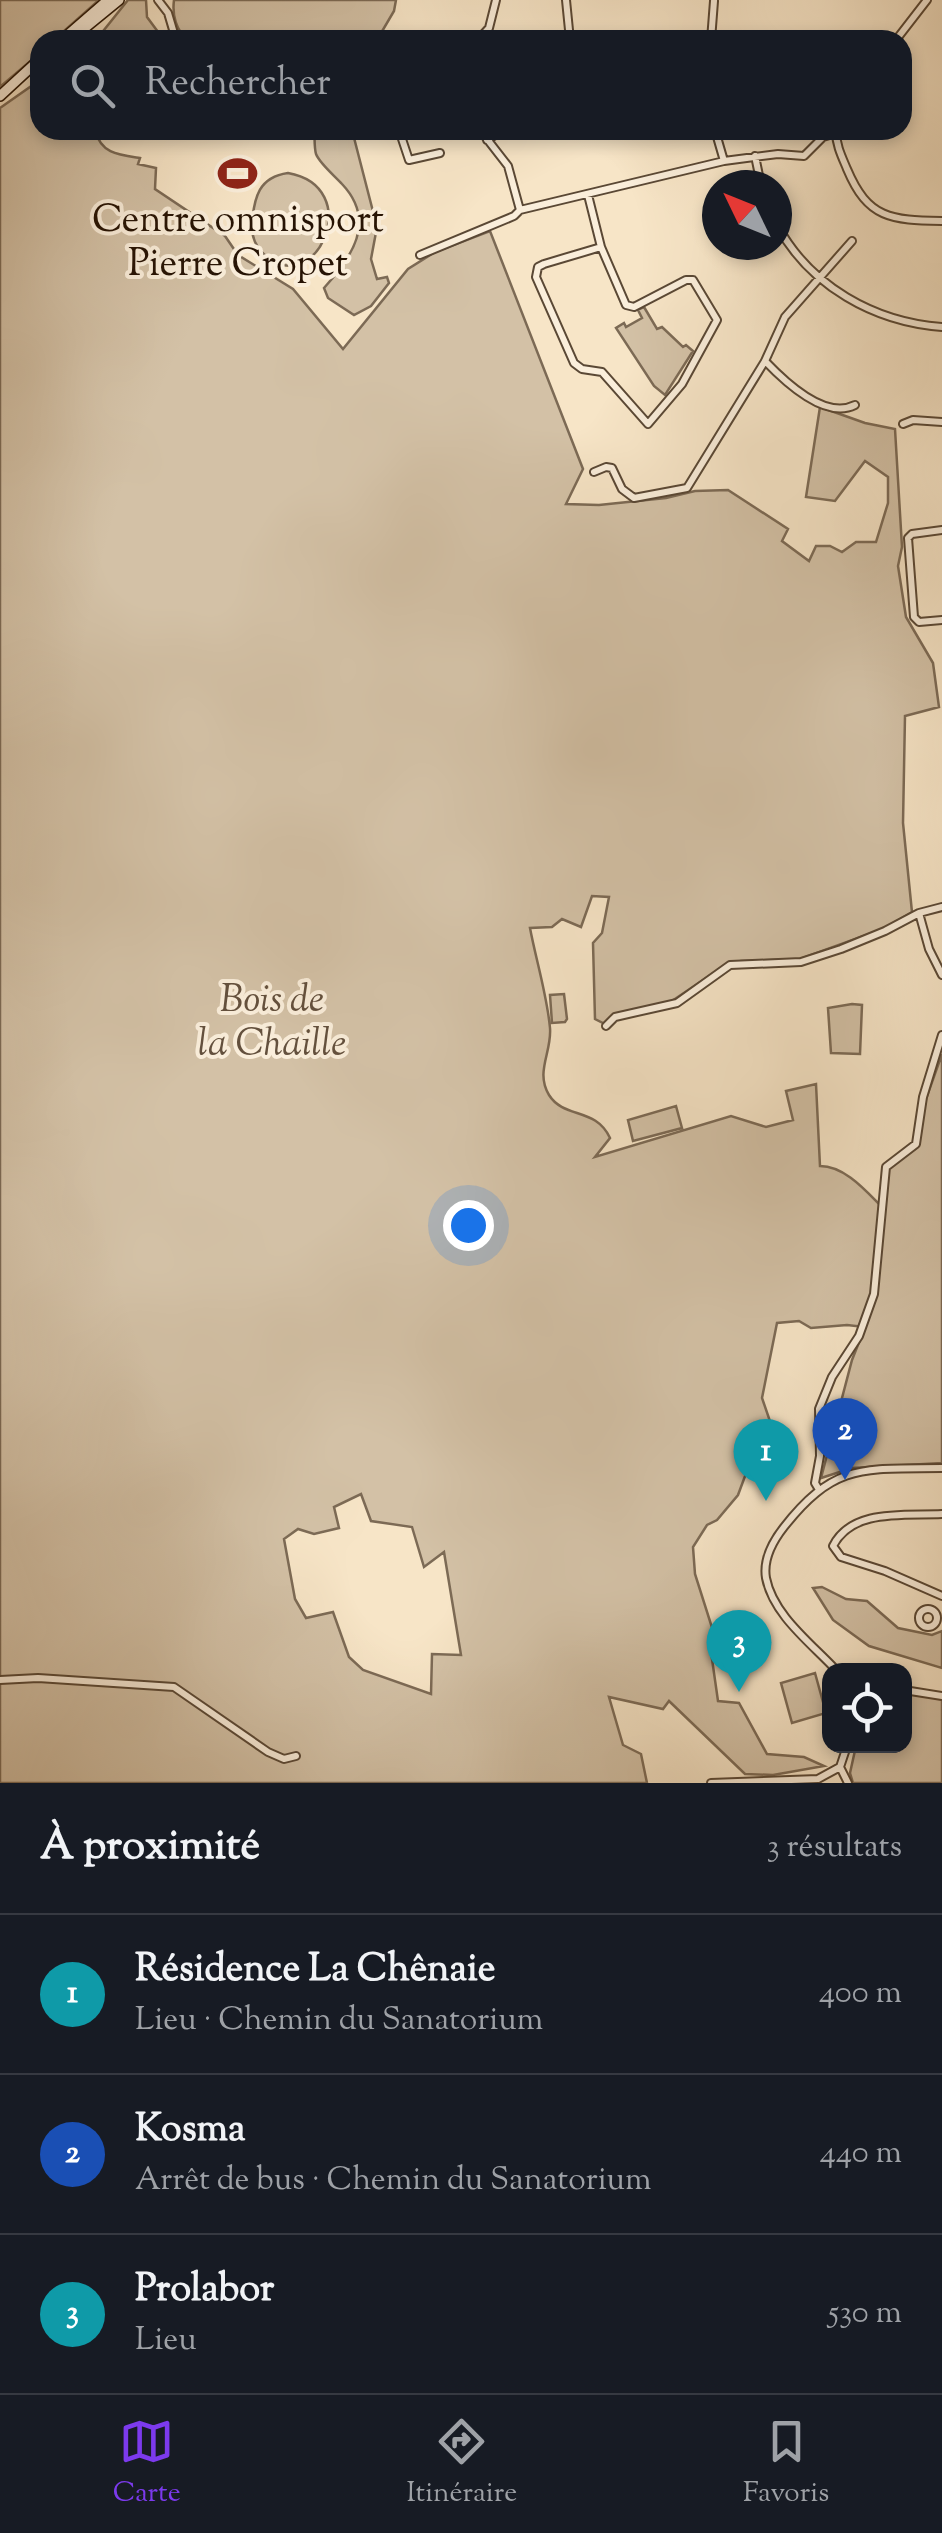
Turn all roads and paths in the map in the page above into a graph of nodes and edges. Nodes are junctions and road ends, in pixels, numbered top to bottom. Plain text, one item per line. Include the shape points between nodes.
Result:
1 (108, 0) edge
2 (119, 0) edge
3 (170, 0) edge
4 (496, 0) edge
5 (566, 0) edge
6 (927, 0) edge
7 (158, 1) edge
8 (714, 1) edge
9 (168, 13) junction
10 (74, 30) edge
11 (82, 30) edge
12 (173, 30) edge
13 (487, 30) edge
14 (569, 30) edge
15 (712, 30) edge
16 (904, 30) edge
17 (30, 69) edge
18 (30, 70) edge
19 (0, 96) edge
20 (402, 140) edge
21 (487, 140) edge
22 (718, 140) edge
23 (820, 140) edge
24 (839, 140) edge
25 (440, 154) dead end
26 (755, 156) junction
27 (724, 161) junction
28 (758, 170) edge
29 (588, 195) junction
30 (520, 210) junction
31 (942, 222) edge
32 (852, 240) dead end
33 (601, 247) junction
34 (792, 248) edge
35 (420, 254) dead end
36 (818, 277) junction
37 (942, 327) edge
38 (765, 361) junction
39 (855, 404) dead end
40 (942, 422) edge
41 (903, 424) dead end
42 (594, 472) dead end
43 (942, 530) edge
44 (942, 620) edge
45 (942, 907) edge
46 (919, 913) junction
47 (942, 975) edge
48 (606, 1026) dead end
49 (942, 1035) edge
50 (942, 1468) edge
51 (818, 1488) junction
52 (942, 1514) edge
53 (931, 1594) junction
54 (942, 1596) edge
55 (929, 1609) dead end
56 (829, 1663) edge
57 (0, 1680) edge
58 (912, 1691) edge
59 (942, 1696) edge
60 (845, 1753) edge
61 (296, 1756) dead end
62 (840, 1767) junction
63 (711, 1783) edge
64 (848, 1783) edge

1 - 10 main road
2 - 11 main road
3 - 9 street
4 - 13 street
5 - 14 street
6 - 16 street
7 - 9 street
8 - 15 street
9 - 12 street
17 - 19 main road
18 - 19 main road
20 - 25 street via 409,160
21 - 30 street via 508,166
22 - 27 street
23 - 26 street via 804,156
24 - 31 street via 858,194 875,215
26 - 27 street
26 - 28 street
27 - 29 street
29 - 30 street
29 - 33 street
30 - 35 street
32 - 36 street
33 - 33 street via 629,308 692,280 718,320 682,384 648,424 602,372 574,362 536,276 544,264
34 - 36 street
36 - 37 street via 888,317
36 - 38 street via 779,326
38 - 39 street via 825,406 844,410
38 - 42 street via 687,488 634,498 612,468
40 - 41 street
43 - 44 street via 908,538 914,617
45 - 46 street
46 - 47 street
46 - 48 street via 801,962 730,965 677,1003 615,1017
49 - 51 street via 916,1144 886,1167 874,1294 819,1409
50 - 51 street via 865,1469
51 - 56 street via 779,1534 766,1576 791,1623
52 - 53 street via 857,1520 833,1546 840,1557
53 - 54 street
53 - 55 street
57 - 61 street via 174,1687 268,1752
58 - 59 street
60 - 62 street
62 - 63 street via 818,1779
62 - 64 street

